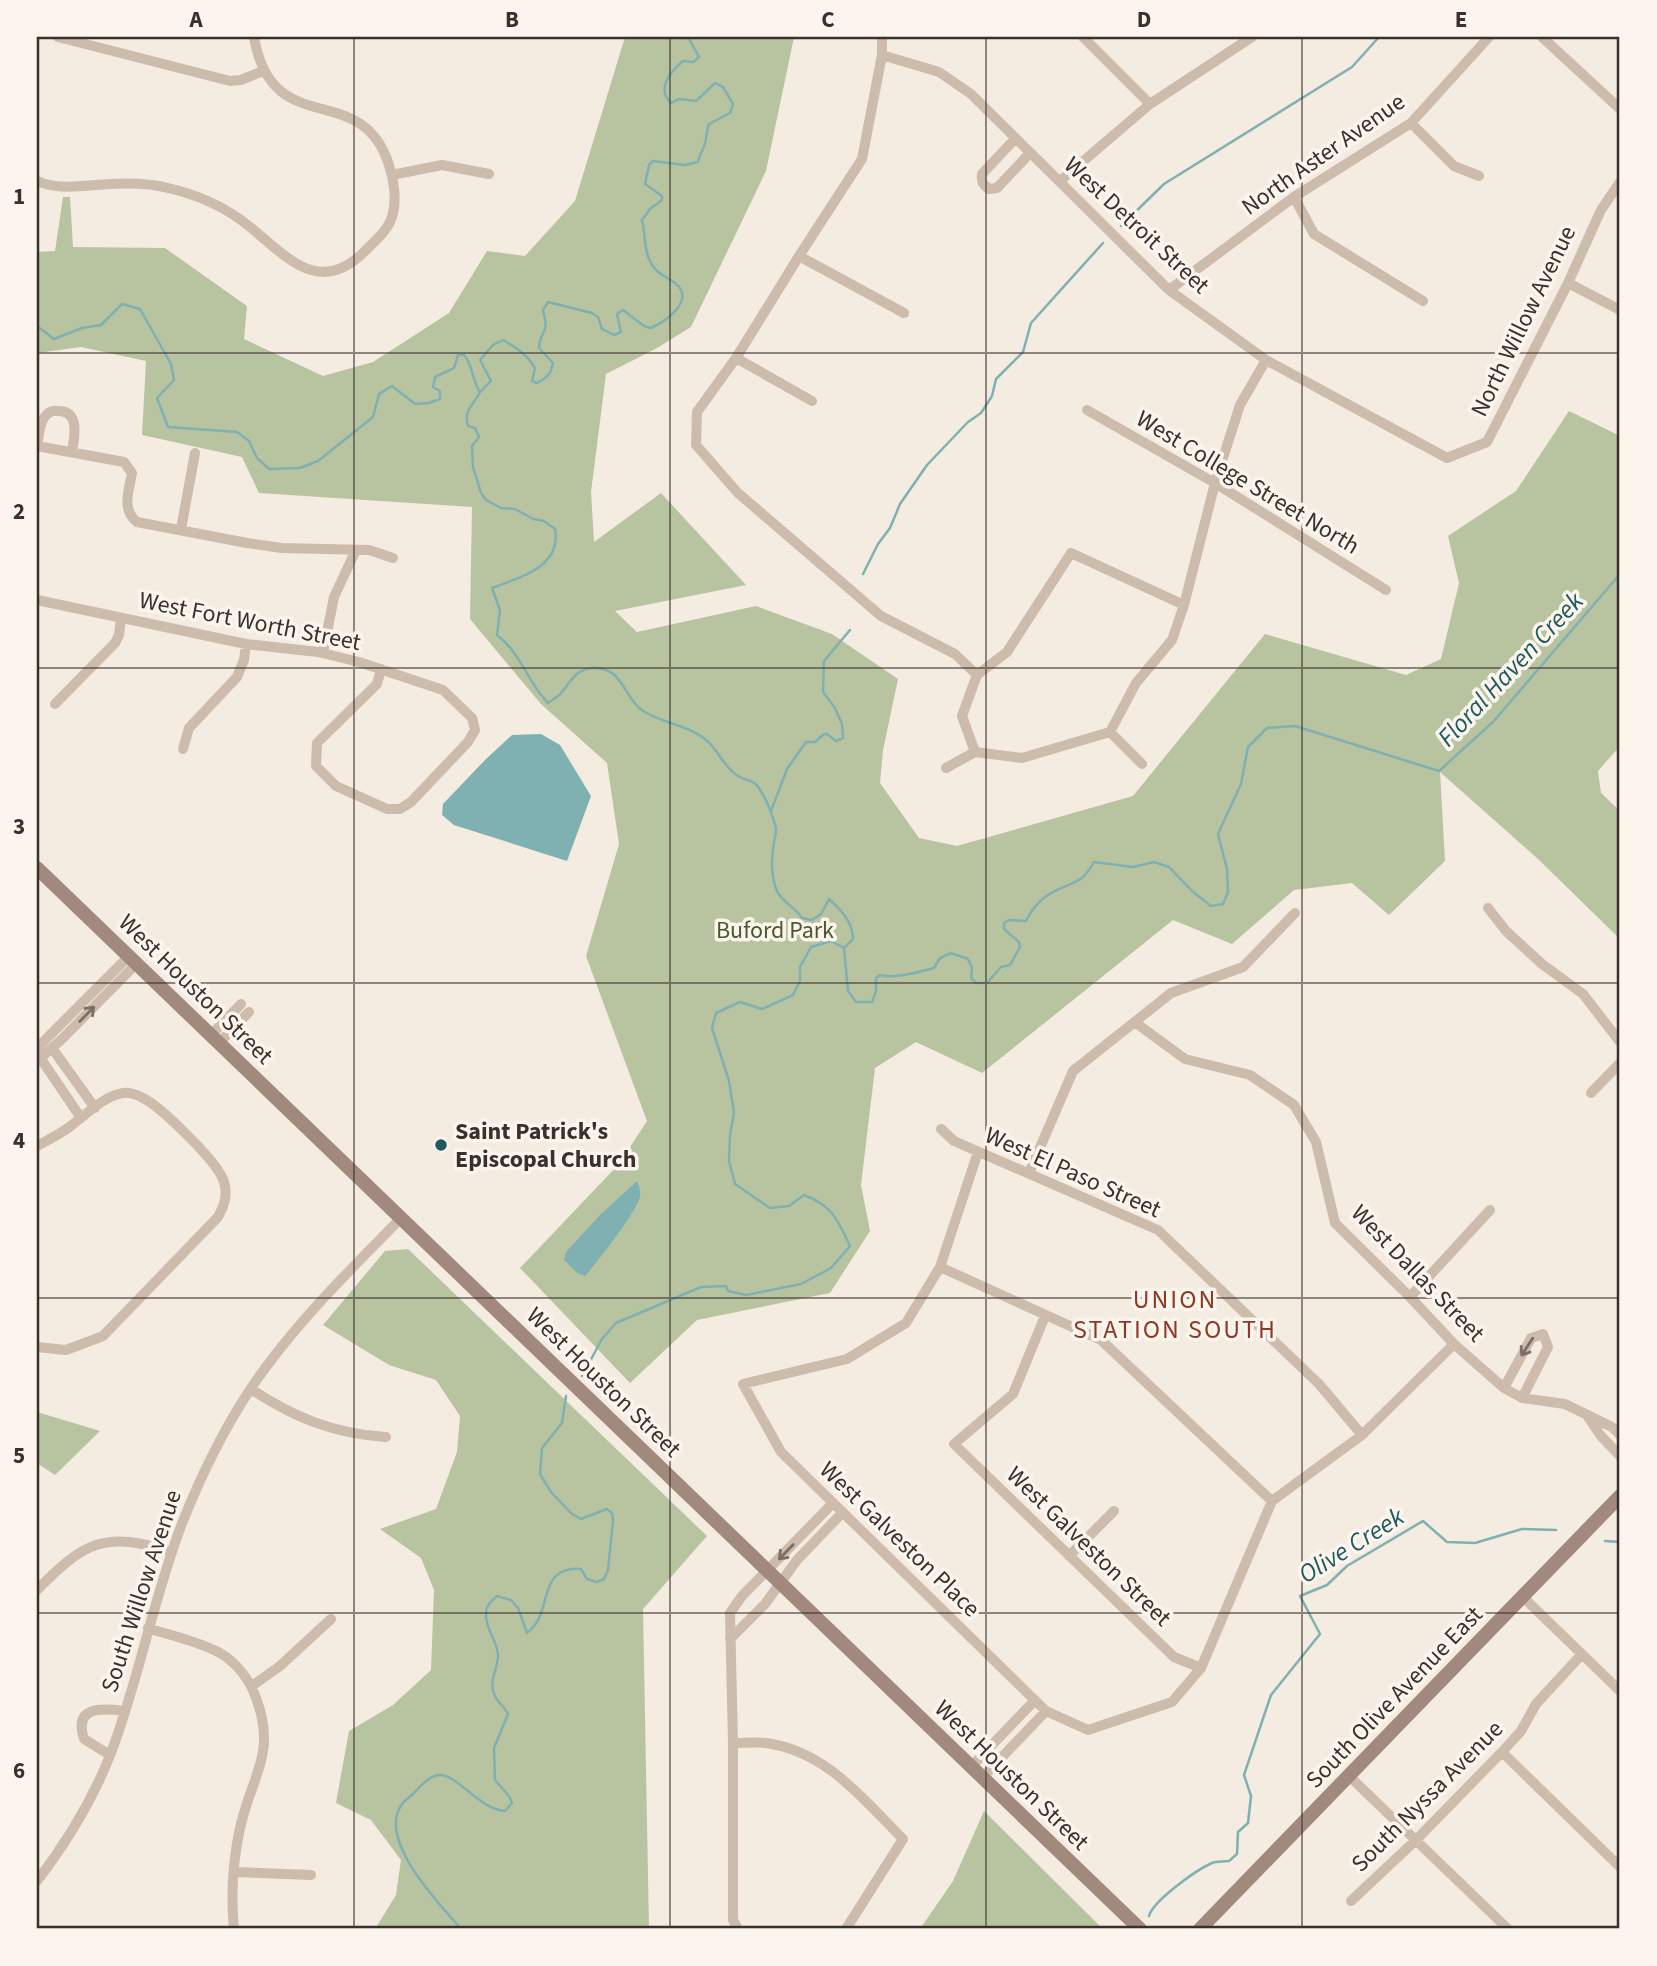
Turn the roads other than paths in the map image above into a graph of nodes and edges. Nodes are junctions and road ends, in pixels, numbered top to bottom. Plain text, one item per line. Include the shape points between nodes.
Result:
1 (58, 37) edge
2 (254, 37) edge
3 (882, 37) edge
4 (1083, 37) edge
5 (1252, 37) edge
6 (1489, 37) edge
7 (1542, 37) edge
8 (882, 55) junction
9 (263, 71) junction
10 (1150, 104) junction
11 (1620, 109) edge
12 (1411, 123) junction
13 (1015, 139) junction
14 (1030, 153) junction
15 (489, 174) dead end
16 (392, 175) junction
17 (1479, 176) dead end
18 (37, 181) edge
19 (1060, 181) junction
20 (1620, 182) edge
21 (1294, 197) junction
22 (799, 256) junction
23 (1568, 283) junction
24 (1169, 290) junction
25 (1423, 301) dead end
26 (1620, 310) edge
27 (904, 313) dead end
28 (737, 358) junction
29 (1266, 360) junction
30 (813, 401) dead end
31 (1087, 410) dead end
32 (37, 446) edge
33 (72, 452) junction
34 (195, 453) dead end
35 (1447, 458) joint
36 (1215, 483) junction
37 (181, 529) junction
38 (356, 550) junction
39 (393, 558) dead end
40 (1386, 590) dead end
41 (37, 600) edge
42 (1184, 605) junction
43 (121, 618) junction
44 (246, 643) junction
45 (323, 653) junction
46 (381, 669) junction
47 (977, 675) junction
48 (55, 704) dead end
49 (1110, 732) junction
50 (183, 749) dead end
51 (975, 752) junction
52 (1142, 764) dead end
53 (946, 768) dead end
54 (37, 868) edge
55 (1488, 908) dead end
56 (1295, 913) dead end
57 (133, 959) junction
58 (245, 1008) dead end
59 (1136, 1023) junction
60 (215, 1039) junction
61 (1620, 1042) edge
62 (52, 1048) junction
63 (38, 1055) edge
64 (1620, 1062) edge
65 (67, 1067) junction
66 (54, 1076) junction
67 (1591, 1093) dead end
68 (95, 1108) junction
69 (81, 1118) junction
70 (942, 1129) dead end
71 (37, 1146) edge
72 (978, 1152) junction
73 (1029, 1172) junction
74 (1490, 1210) dead end
75 (401, 1218) junction
76 (940, 1268) junction
77 (1410, 1297) junction
78 (1045, 1317) junction
79 (1454, 1344) junction
80 (37, 1347) edge
81 (1504, 1388) junction
82 (251, 1389) junction
83 (1522, 1398) junction
84 (1586, 1414) junction
85 (1362, 1435) junction
86 (1620, 1435) edge
87 (386, 1437) dead end
88 (1620, 1456) edge
89 (1620, 1496) edge
90 (1272, 1501) junction
91 (833, 1503) junction
92 (1114, 1511) dead end
93 (843, 1513) junction
94 (172, 1552) junction
95 (1069, 1556) junction
96 (767, 1571) junction
97 (780, 1583) junction
98 (37, 1590) edge
99 (1523, 1597) junction
100 (331, 1619) dead end
101 (149, 1628) junction
102 (730, 1639) junction
103 (1582, 1654) junction
104 (1201, 1668) junction
105 (252, 1686) junction
106 (1620, 1691) edge
107 (1035, 1700) junction
108 (124, 1711) junction
109 (1046, 1711) junction
110 (733, 1743) junction
111 (1502, 1752) junction
112 (110, 1755) junction
113 (971, 1767) junction
114 (1349, 1776) junction
115 (982, 1778) junction
116 (1416, 1840) junction
117 (1620, 1867) edge
118 (235, 1872) junction
119 (311, 1875) dead end
120 (37, 1881) edge
121 (1351, 1901) dead end
122 (1505, 1928) edge
123 (234, 1929) edge
124 (738, 1929) edge
125 (846, 1929) edge
126 (1140, 1929) edge
127 (1199, 1929) edge

1 - 9 street via 230,81
2 - 9 street
3 - 8 street
4 - 10 street
5 - 10 street
6 - 12 street, North Aster Avenue
7 - 11 street
8 - 13 street, West Detroit Street via 939,72 971,94
8 - 22 street via 862,159
9 - 16 street via 290,99 344,114 368,127 383,146
10 - 19 street
12 - 17 street via 1454,166
12 - 21 street, North Aster Avenue
13 - 14 street, West Detroit Street
13 - 14 street via 982,174 984,185 997,188
14 - 19 street, West Detroit Street
15 - 16 street via 442,165
16 - 18 street via 393,214 387,228 359,257 336,270 309,270 285,257 241,220 188,193 145,184 60,187
19 - 24 street, West Detroit Street
20 - 23 street, North Willow Avenue via 1601,210
21 - 24 street, North Aster Avenue
21 - 25 street via 1314,234
22 - 27 street
22 - 28 street
23 - 26 street
23 - 35 street, North Willow Avenue via 1487,442
24 - 29 street, West Detroit Street
28 - 30 street
28 - 47 street via 697,412 696,445 738,493 881,616 955,654
29 - 35 street, West Detroit Street
29 - 36 street via 1240,405
31 - 36 street, West College Street North
32 - 33 street
32 - 33 street via 42,421 50,412 60,411 74,419
33 - 37 street via 124,462 132,473 126,508 131,517
34 - 37 street
36 - 40 street, West College Street North
36 - 42 street
37 - 38 street via 282,548
38 - 39 street
38 - 45 street via 334,597
41 - 43 street, West Fort Worth Street
42 - 47 street via 1071,553 1007,652
42 - 49 street via 1172,640 1136,683
43 - 44 street, West Fort Worth Street
43 - 48 street via 115,643
44 - 45 street, West Fort Worth Street
44 - 50 street via 237,677 189,728
45 - 46 street, West Fort Worth Street
46 - 46 street, West Fort Worth Street via 443,690 472,718 475,730 440,772 400,809 387,810 336,786 316,766 317,743 377,684
47 - 51 street via 962,716
49 - 51 street via 1022,758
49 - 52 street
51 - 53 street
54 - 57 main road, West Houston Street
55 - 61 street via 1542,964 1584,994
56 - 59 street via 1243,967 1171,993
57 - 60 main road, West Houston Street
62 -> 57 street
57 - 63 street
58 - 60 street
59 - 73 street via 1073,1071
59 - 77 street, West Dallas Street via 1185,1059 1250,1075 1294,1105 1317,1142 1335,1223
60 - 75 main road, West Houston Street
62 - 63 street
62 - 65 street
63 - 66 street
64 - 67 street
65 - 66 street
65 - 68 street
66 - 69 street
68 - 69 street
68 - 80 street via 127,1092 159,1110 219,1170 226,1190 222,1210 103,1336 66,1350
69 - 71 street
70 - 72 street, West El Paso Street via 954,1141
72 - 73 street, West El Paso Street
72 - 76 street
73 - 85 street, West El Paso Street via 1157,1230 1320,1384
74 - 77 street
75 - 82 street, South Willow Avenue via 321,1300
75 - 96 main road, West Houston Street
76 - 78 street
76 - 91 street, West Galveston Place via 906,1323 847,1359 743,1384 781,1452
77 - 79 street, West Dallas Street
78 - 90 street via 1101,1340
78 - 95 street, West Galveston Street via 1013,1394 954,1444
79 - 81 street, West Dallas Street
79 - 85 street
81 - 83 street, West Dallas Street
83 -> 81 street via 1548,1347 1543,1335 1531,1338
82 - 87 street via 311,1423
82 - 94 street, South Willow Avenue via 204,1472
83 - 84 street, West Dallas Street via 1565,1405
84 - 86 street, West Dallas Street
84 - 88 street
85 - 90 street
89 - 99 main road, South Olive Avenue East
90 - 104 street
91 - 93 street, West Galveston Place
91 -> 96 street
92 - 95 street
93 - 97 street
93 - 107 street, West Galveston Place
94 - 98 street via 125,1541 99,1544 68,1559
94 - 101 street, South Willow Avenue
95 - 104 street, West Galveston Street via 1174,1657
96 - 97 main road, West Houston Street
96 - 102 street via 730,1613
97 - 102 street
97 - 113 main road, West Houston Street
99 - 103 street
99 - 114 main road, South Olive Avenue East
100 - 105 street via 280,1667
101 - 105 street via 220,1653
101 - 108 street, South Willow Avenue
102 - 110 street
103 - 106 street
103 - 111 street, South Nyssa Avenue via 1536,1704
104 - 109 street via 1172,1702 1088,1730
105 - 118 street via 266,1741 239,1833
107 - 109 street, West Galveston Place
107 - 113 street
108 - 112 street, South Willow Avenue
108 - 112 street, South Willow Avenue via 100,1708 89,1713 82,1727 84,1739
109 - 115 street
110 - 124 street via 733,1920
110 - 125 street via 767,1743 811,1756 841,1776 903,1839
111 - 116 street, South Nyssa Avenue
111 - 117 street
112 - 120 street, South Willow Avenue via 76,1824
113 - 115 main road, West Houston Street
114 - 116 street
114 - 127 main road, South Olive Avenue East
115 - 126 main road, West Houston Street
116 - 121 street, South Nyssa Avenue
116 - 122 street
118 - 119 street
118 - 123 street

